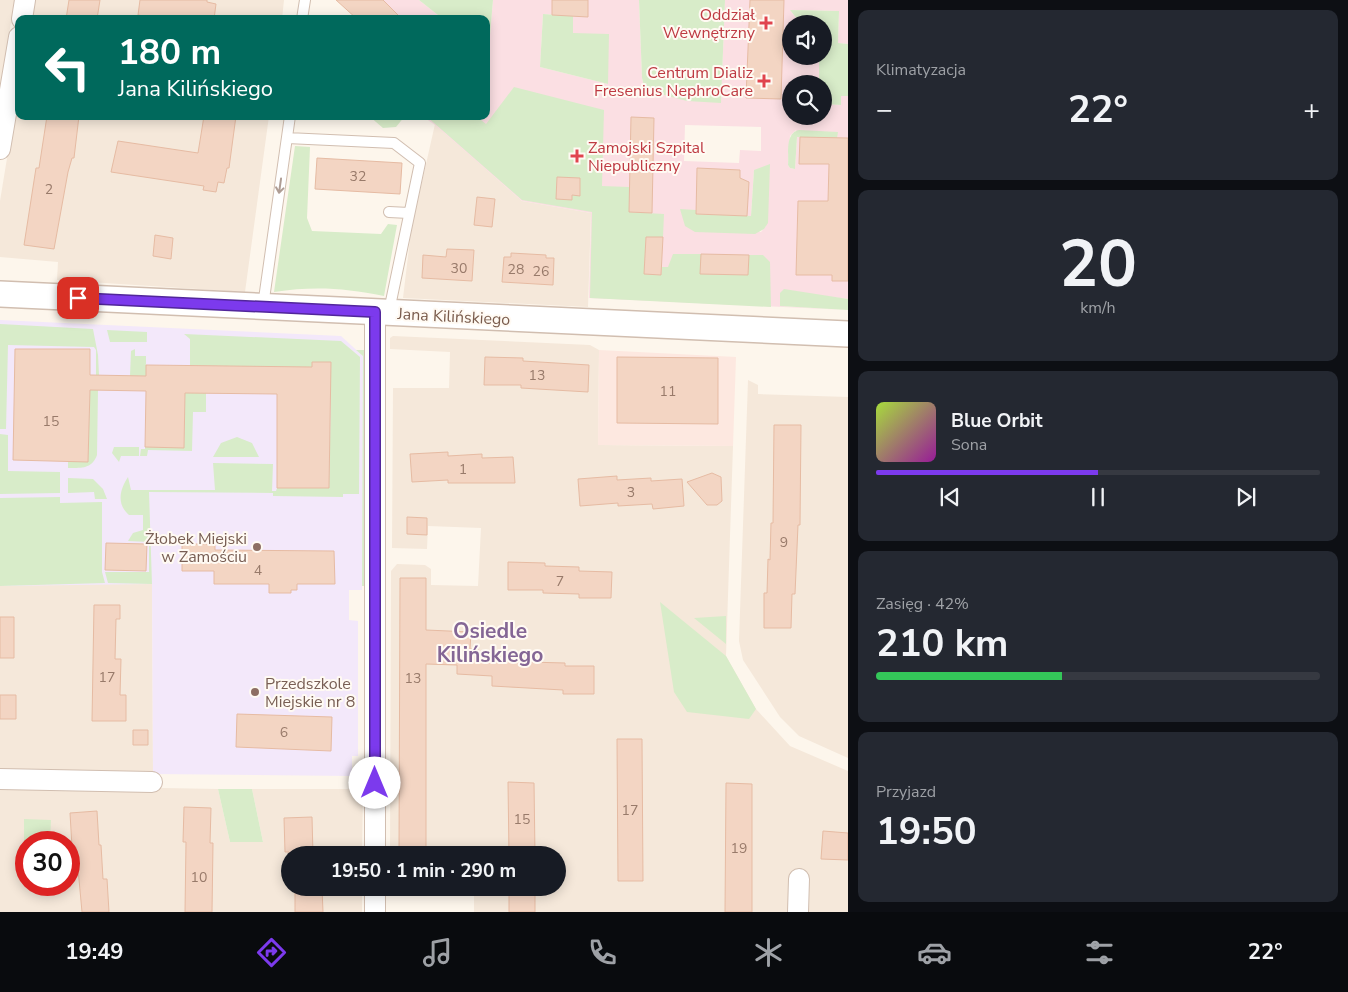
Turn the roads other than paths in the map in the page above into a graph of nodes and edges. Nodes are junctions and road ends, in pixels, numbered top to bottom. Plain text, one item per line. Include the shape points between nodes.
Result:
1 (25, 0) edge
2 (305, 0) edge
3 (23, 15) edge
4 (303, 15) edge
5 (15, 61) edge
6 (289, 120) edge
7 (287, 138) junction
8 (0, 149) edge
9 (389, 212) dead end
10 (409, 213) junction
11 (0, 294) edge
12 (262, 307) junction
13 (382, 313) junction
14 (848, 334) edge
15 (0, 779) edge
16 (152, 782) dead end
17 (375, 846) edge
18 (799, 878) dead end
19 (375, 896) edge
20 (375, 912) edge
21 (798, 912) edge

1 - 3 street
2 - 4 lane
5 - 8 street
6 - 7 lane
7 - 10 lane via 394,143 420,163
7 -> 12 lane
9 - 10 lane
10 - 13 lane
11 - 12 street, Jana Kilińskiego
12 - 13 street, Jana Kilińskiego
13 - 14 street, Jana Kilińskiego
13 - 17 street
15 - 16 street
18 - 21 street
19 - 20 street

